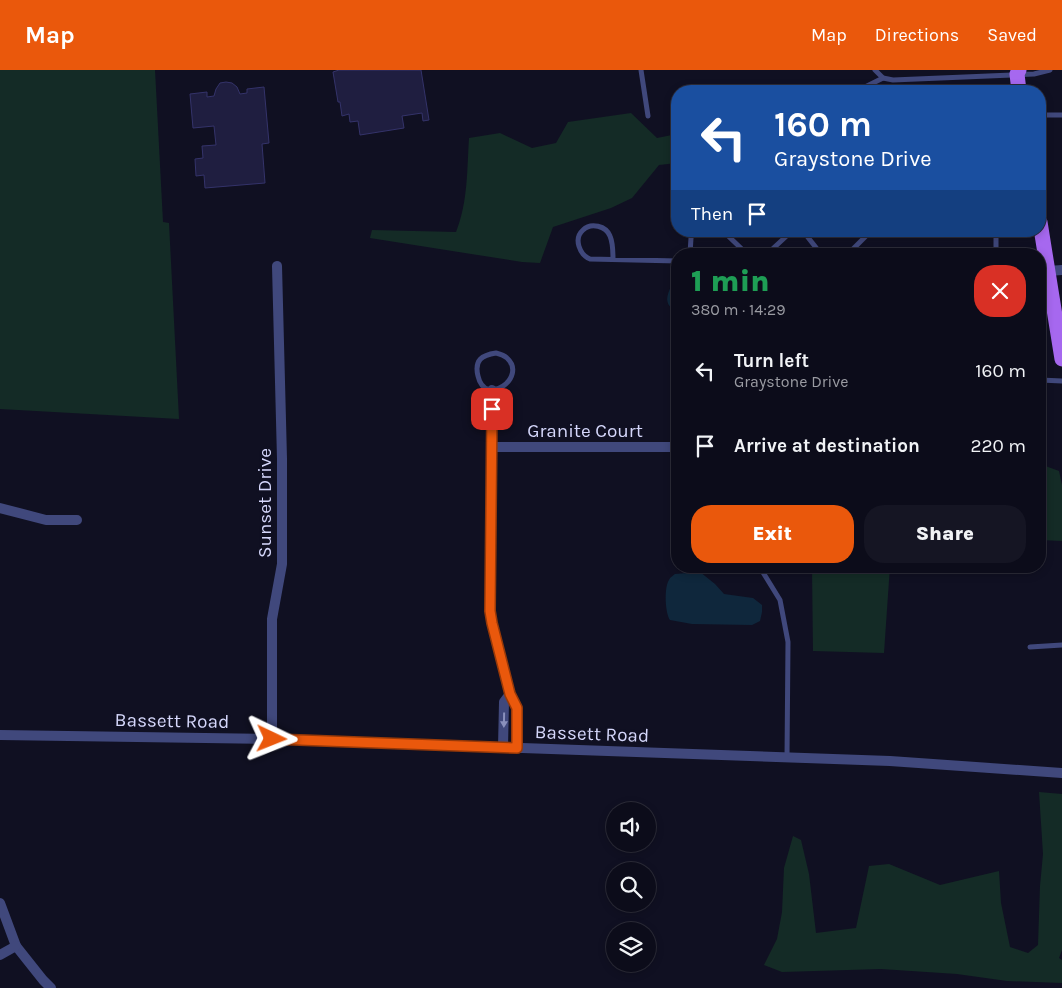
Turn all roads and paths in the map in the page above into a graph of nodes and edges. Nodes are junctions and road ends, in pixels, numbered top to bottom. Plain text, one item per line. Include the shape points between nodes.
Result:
1 (641, 70) edge
2 (875, 70) edge
3 (1050, 70) edge
4 (1016, 71) edge
5 (883, 78) junction
6 (869, 85) edge
7 (1018, 85) edge
8 (1046, 115) edge
9 (1062, 115) edge
10 (648, 116) dead end
11 (729, 237) edge
12 (785, 237) edge
13 (808, 237) edge
14 (865, 237) edge
15 (1045, 237) edge
16 (741, 248) edge
17 (774, 248) edge
18 (817, 248) edge
19 (854, 248) edge
20 (613, 260) junction
21 (671, 260) edge
22 (277, 266) dead end
23 (1055, 270) edge
24 (1062, 359) edge
25 (1046, 380) edge
26 (1062, 381) edge
27 (492, 390) junction
28 (492, 447) junction
29 (671, 447) edge
30 (0, 508) edge
31 (77, 520) dead end
32 (763, 573) edge
33 (1062, 646) edge
34 (1030, 647) dead end
35 (510, 694) junction
36 (0, 735) edge
37 (272, 739) junction
38 (503, 747) junction
39 (517, 748) junction
40 (787, 757) junction
41 (1062, 773) edge
42 (0, 903) edge
43 (16, 946) junction
44 (0, 955) edge
45 (51, 988) edge

1 - 10 lane
2 - 5 lane
3 - 4 lane via 1034,74
4 - 5 lane via 983,77
4 - 7 main road
5 - 6 lane
8 - 9 lane
11 - 16 lane
12 - 17 lane
13 - 18 lane
14 - 19 lane
15 - 23 main road
20 - 20 lane via 609,233 598,226 583,229 578,242 585,257
20 - 21 lane
22 - 37 street, Sunset Drive via 282,564 272,619
23 - 24 main road
25 - 26 lane
27 - 27 lane via 502,388 512,375 512,365 506,356 496,353 487,354 476,367 484,388
27 - 28 street
28 - 29 street, Granite Court
28 - 35 street via 490,611
30 - 31 street via 46,520
32 - 40 lane via 780,600 788,642
33 - 34 lane
35 -> 38 street via 504,702
35 - 39 street via 517,708
36 - 37 street, Bassett Road
37 - 38 street, Bassett Road
38 - 39 street, Bassett Road
39 - 40 street, Bassett Road
40 - 41 street, Bassett Road via 890,760
42 - 43 street
43 - 44 street
43 - 45 street

